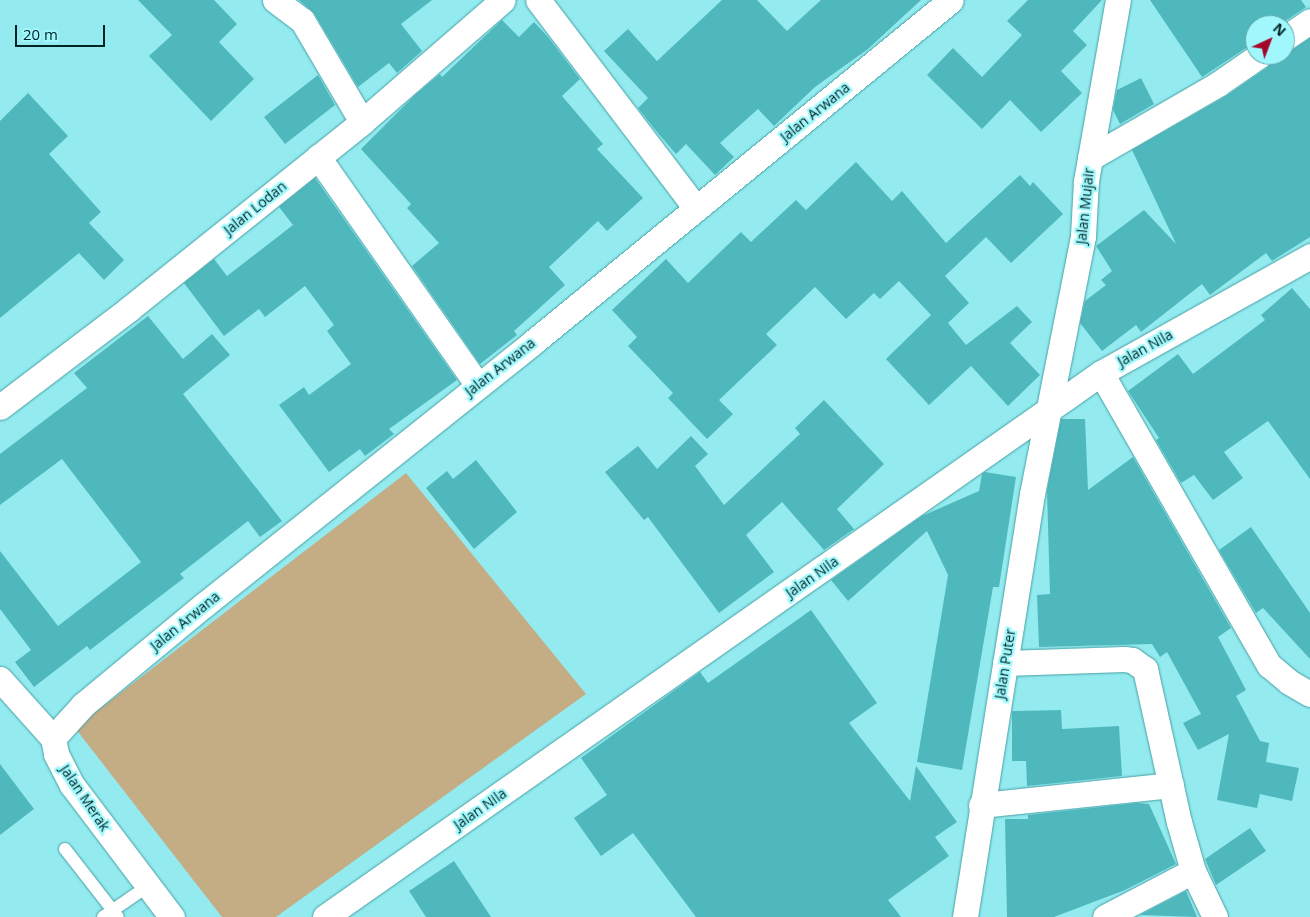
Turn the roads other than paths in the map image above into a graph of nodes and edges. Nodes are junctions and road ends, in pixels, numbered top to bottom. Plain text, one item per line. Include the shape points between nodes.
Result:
1 (275, 0) edge
2 (504, 0) edge
3 (538, 0) edge
4 (1118, 0) edge
5 (941, 3) edge
6 (1310, 21) edge
7 (1295, 31) edge
8 (1246, 65) edge
9 (362, 122) junction
10 (318, 157) junction
11 (1090, 158) junction
12 (696, 208) junction
13 (1310, 256) edge
14 (1101, 373) junction
15 (477, 384) junction
16 (0, 407) edge
17 (1049, 412) junction
18 (1005, 663) junction
19 (0, 679) edge
20 (1310, 694) edge
21 (53, 738) junction
22 (1171, 785) junction
23 (981, 805) junction
24 (66, 849) dead end
25 (1193, 871) junction
26 (148, 886) junction
27 (111, 915) edge
28 (172, 917) edge
29 (325, 917) edge
30 (965, 917) edge
31 (1105, 917) edge
32 (1215, 917) edge

1 - 9 street via 302,20
2 - 9 street, Jalan Lodan
3 - 12 street
4 - 11 street, Jalan Mujair
5 - 12 street, Jalan Arwana
6 - 7 street
8 - 11 street
9 - 10 street, Jalan Lodan
10 - 15 street
10 - 16 street, Jalan Lodan via 129,309
11 - 17 street, Jalan Mujair via 1083,236
12 - 15 street, Jalan Arwana
13 - 14 street, Jalan Nila
14 - 17 street, Jalan Nila
14 - 20 street via 1269,666
15 - 21 street, Jalan Arwana via 84,705
17 - 18 street, Jalan Puter
17 - 29 street, Jalan Nila
18 - 22 street via 1124,660 1140,664 1150,687
18 - 23 street, Jalan Puter
19 - 21 street, Jalan Merak
21 - 26 street, Jalan Merak via 56,754 72,785
22 - 23 street
22 - 25 street
23 - 30 street, Jalan Puter
24 - 27 lane
25 - 31 street
25 - 32 street
26 - 27 lane
26 - 28 street, Jalan Merak

